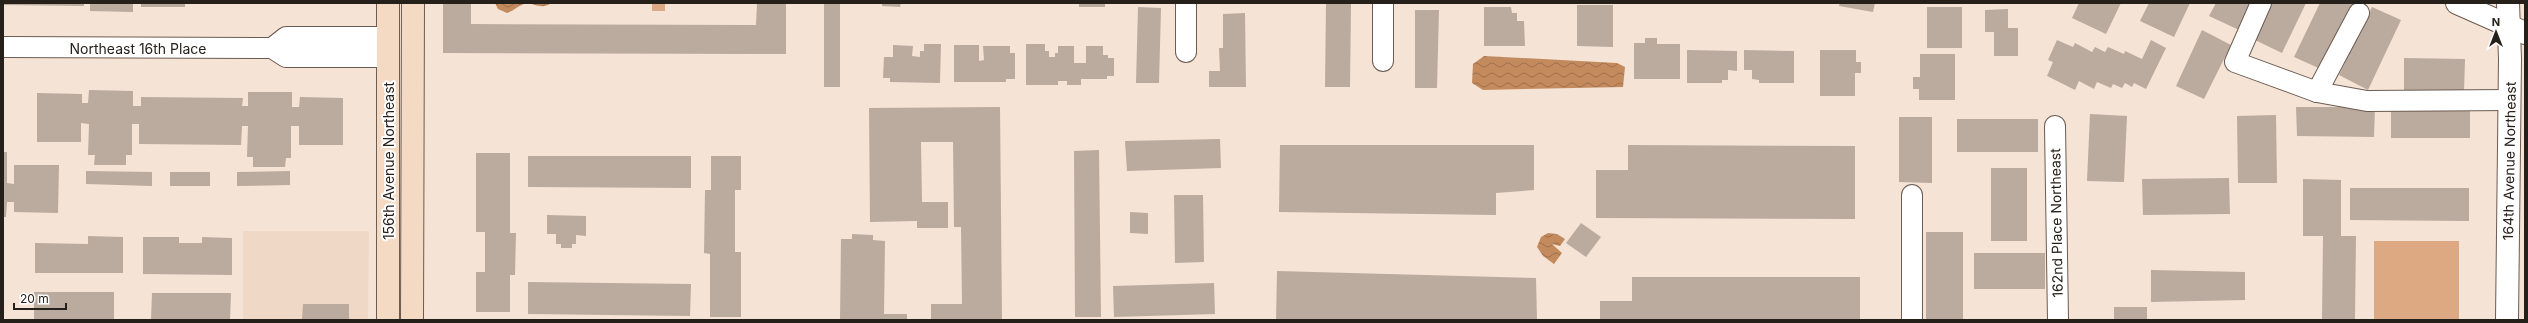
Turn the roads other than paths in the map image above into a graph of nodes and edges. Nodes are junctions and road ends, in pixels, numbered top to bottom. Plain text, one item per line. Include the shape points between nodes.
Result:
1 (388, 3) edge
2 (413, 3) edge
3 (1186, 3) edge
4 (1383, 3) edge
5 (2261, 3) edge
6 (2457, 3) edge
7 (2508, 3) edge
8 (2360, 13) dead end
9 (2517, 30) edge
10 (3, 47) edge
11 (388, 47) junction
12 (1186, 52) dead end
13 (1383, 61) dead end
14 (2317, 92) junction
15 (2510, 100) junction
16 (2055, 126) dead end
17 (1912, 195) dead end
18 (389, 220) junction
19 (388, 320) edge
20 (399, 320) edge
21 (412, 320) edge
22 (1912, 320) edge
23 (2058, 320) edge
24 (2507, 320) edge

1 - 11 main road, 156th Avenue Northeast
2 - 21 main road, 156th Avenue Northeast
3 - 12 street
4 - 13 street
5 - 14 street via 2235,62
6 - 9 street
7 - 9 street, 164th Avenue Northeast
8 - 14 street
9 - 15 street, 164th Avenue Northeast
10 - 11 street, Northeast 16th Place via 272,48 286,37
11 - 18 main road, 156th Avenue Northeast
14 - 15 street via 2367,101
15 - 24 street, 164th Avenue Northeast
16 - 23 street, 162nd Place Northeast
17 - 22 street
18 - 19 main road, 156th Avenue Northeast
18 - 20 main road via 398,233

